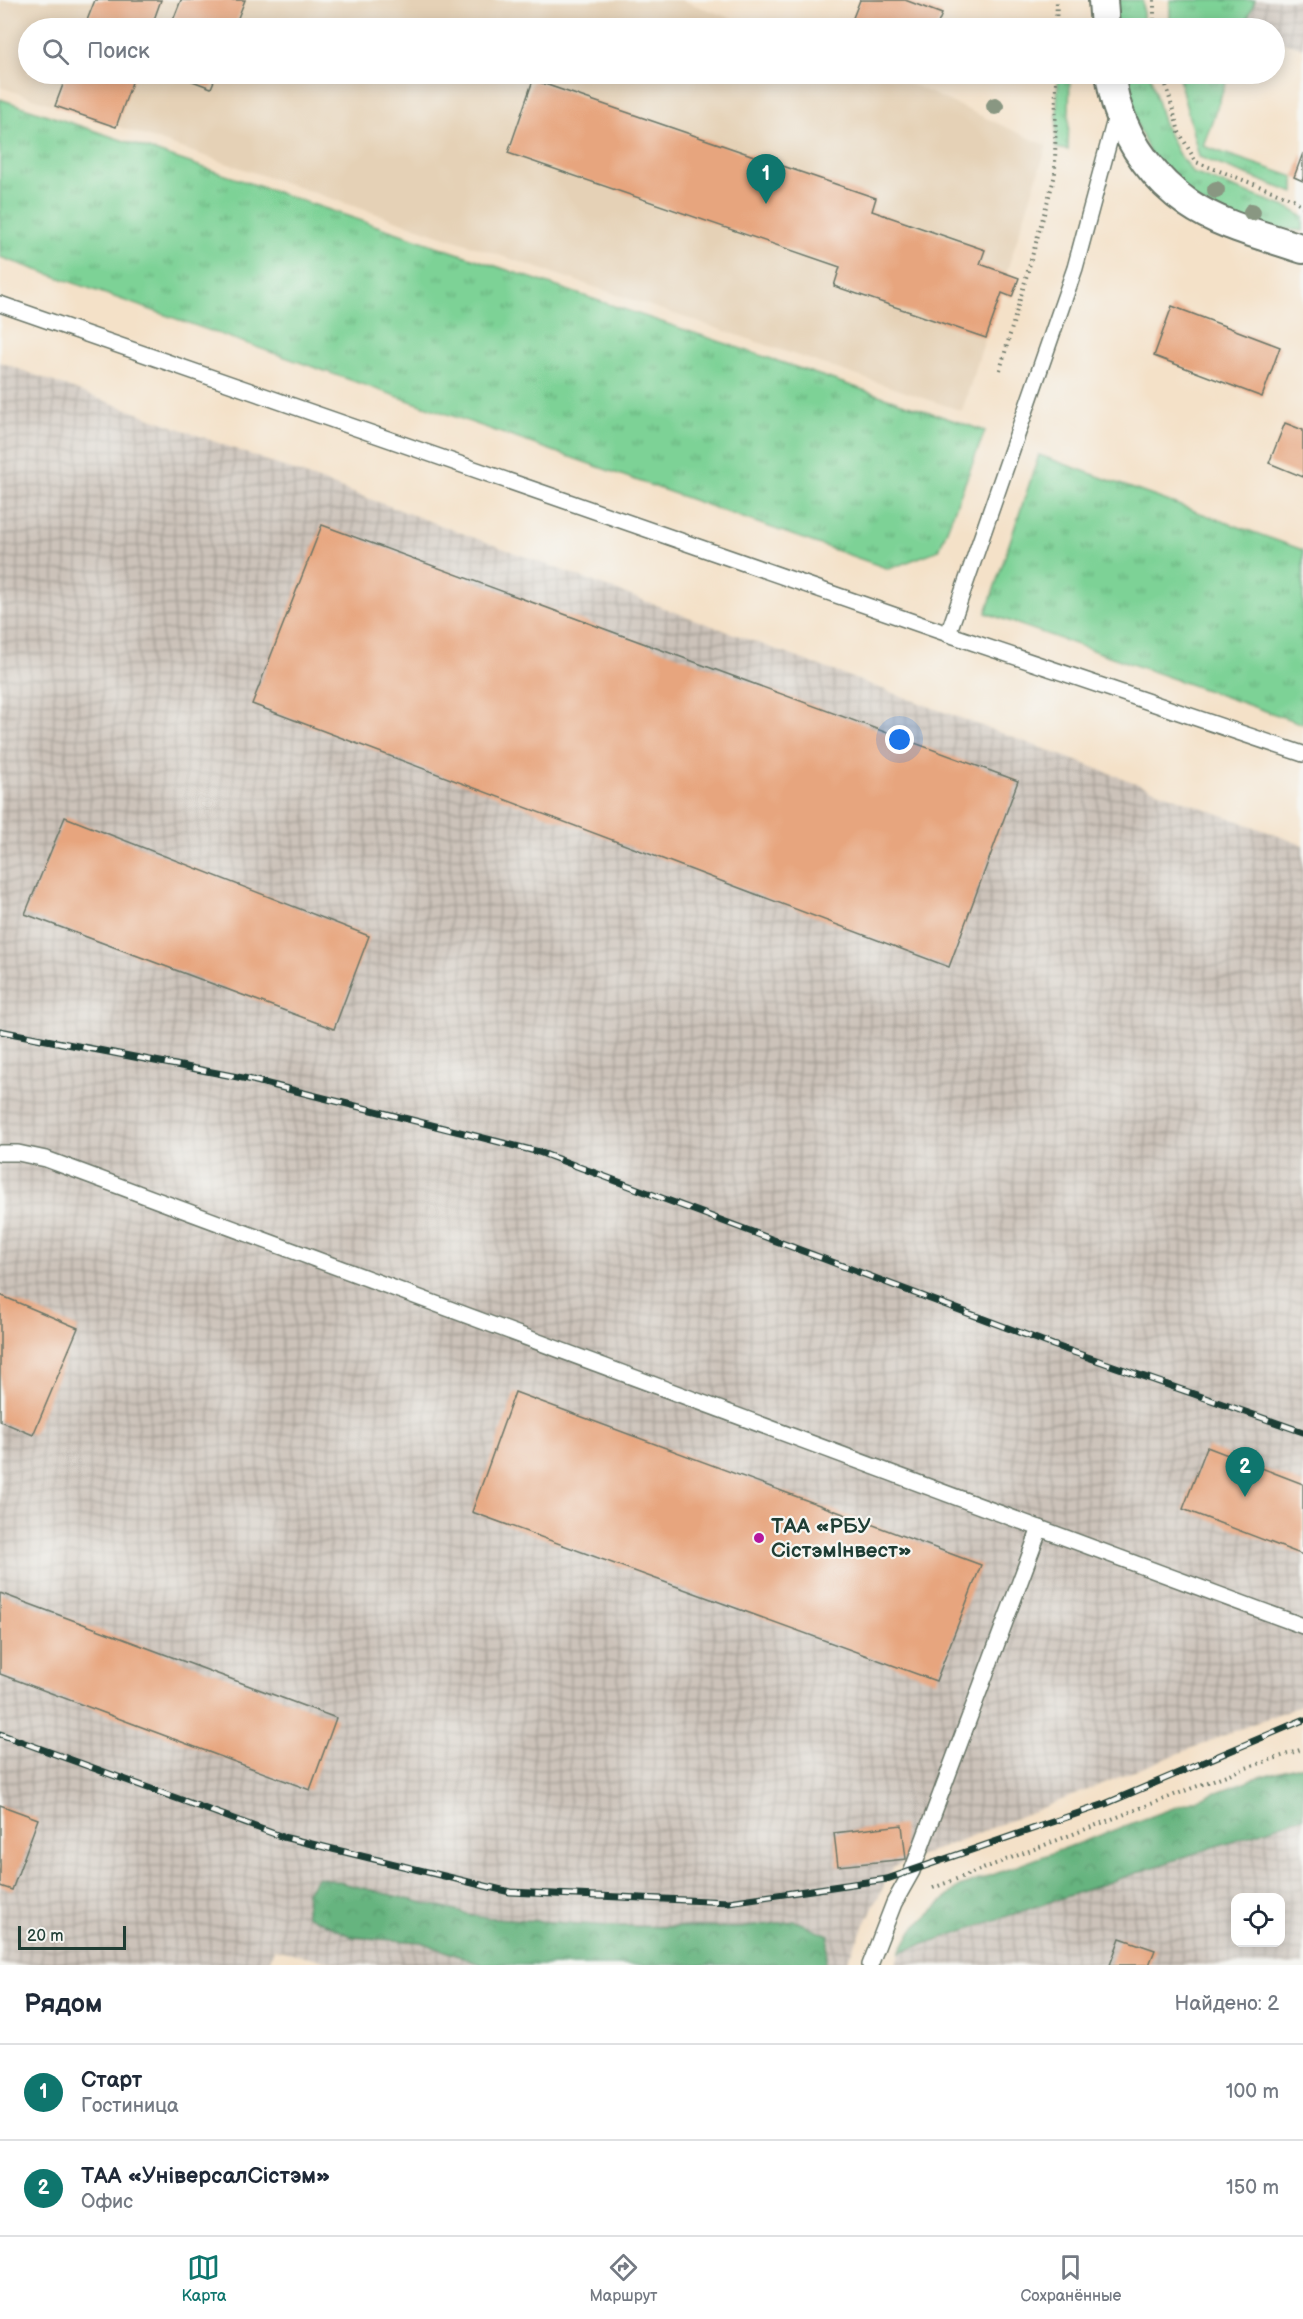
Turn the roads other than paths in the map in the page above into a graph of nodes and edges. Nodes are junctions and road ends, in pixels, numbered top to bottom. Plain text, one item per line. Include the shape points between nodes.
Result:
1 (1103, 0) edge
2 (1104, 18) edge
3 (1112, 84) edge
4 (1117, 109) junction
5 (1303, 249) edge
6 (0, 303) edge
7 (948, 634) junction
8 (1303, 754) edge
9 (0, 1153) edge
10 (1040, 1528) junction
11 (1303, 1626) edge
12 (870, 1965) edge

1 - 2 street
3 - 4 street
4 - 5 street via 1136,148 1155,173 1188,204
4 - 7 lane via 1075,268
6 - 7 lane
7 - 8 lane
9 - 10 lane via 46,1159
10 - 11 lane
10 - 12 lane via 912,1871 894,1903

